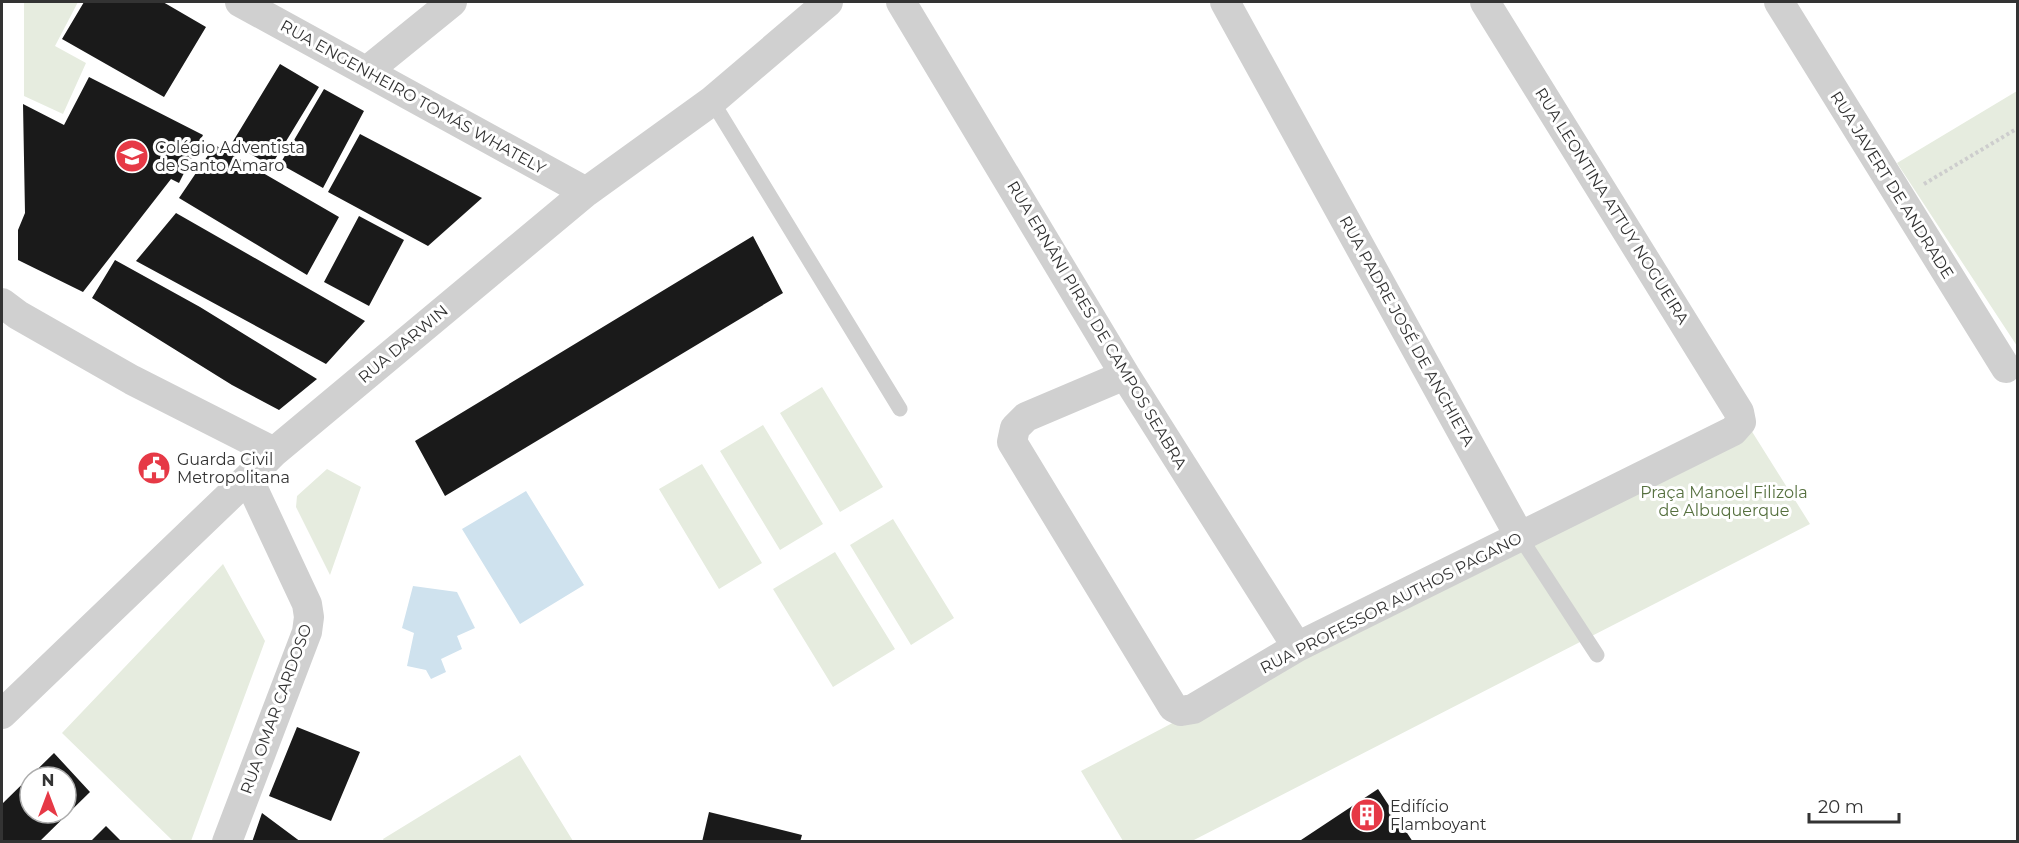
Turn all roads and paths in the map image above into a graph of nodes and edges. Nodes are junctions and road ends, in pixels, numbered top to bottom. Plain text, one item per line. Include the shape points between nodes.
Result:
1 (240, 2) edge
2 (452, 2) edge
3 (828, 2) edge
4 (901, 2) edge
5 (1225, 2) edge
6 (1485, 2) edge
7 (1779, 2) edge
8 (367, 71) junction
9 (712, 101) junction
10 (2018, 128) edge
11 (586, 192) junction
12 (1901, 198) junction
13 (2, 303) edge
14 (2006, 368) dead end
15 (1125, 375) junction
16 (900, 409) dead end
17 (1739, 412) joint
18 (274, 452) junction
19 (249, 478) junction
20 (1520, 537) junction
21 (1297, 646) junction
22 (1597, 655) dead end
23 (2, 714) edge
24 (227, 842) edge

1 - 8 street, RUA ENGENHEIRO TOMÁS WHATELY
2 - 8 street
3 - 9 street, RUA DARWIN
4 - 15 street, RUA ERNÂNI PIRES DE CAMPOS SEABRA
5 - 20 street, RUA PADRE JOSÉ DE ANCHIETA
6 - 17 street, RUA LEONTINA ATTUY NOGUEIRA
7 - 12 street, RUA JAVERT DE ANDRADE
8 - 11 street, RUA ENGENHEIRO TOMÁS WHATELY
9 - 11 street, RUA DARWIN
9 - 16 lane
10 - 12 path
11 - 18 street, RUA DARWIN
12 - 14 street, RUA JAVERT DE ANDRADE
13 - 18 street via 132,380
15 - 21 street, RUA ERNÂNI PIRES DE CAMPOS SEABRA
15 - 21 street, RUA PROFESSOR AUTHOS PAGANO via 1026,417 1015,428 1012,442 1173,707 1180,711 1193,709
17 - 20 street, RUA PROFESSOR AUTHOS PAGANO via 1741,423 1733,431
18 - 19 street, RUA DARWIN
19 - 23 street, RUA DARWIN
19 - 24 street, RUA OMAR CARDOSO via 307,604 309,617 307,632
20 - 21 street, RUA PROFESSOR AUTHOS PAGANO
20 - 22 lane, RUA PADRE JOSÉ DE ANCHIETA

